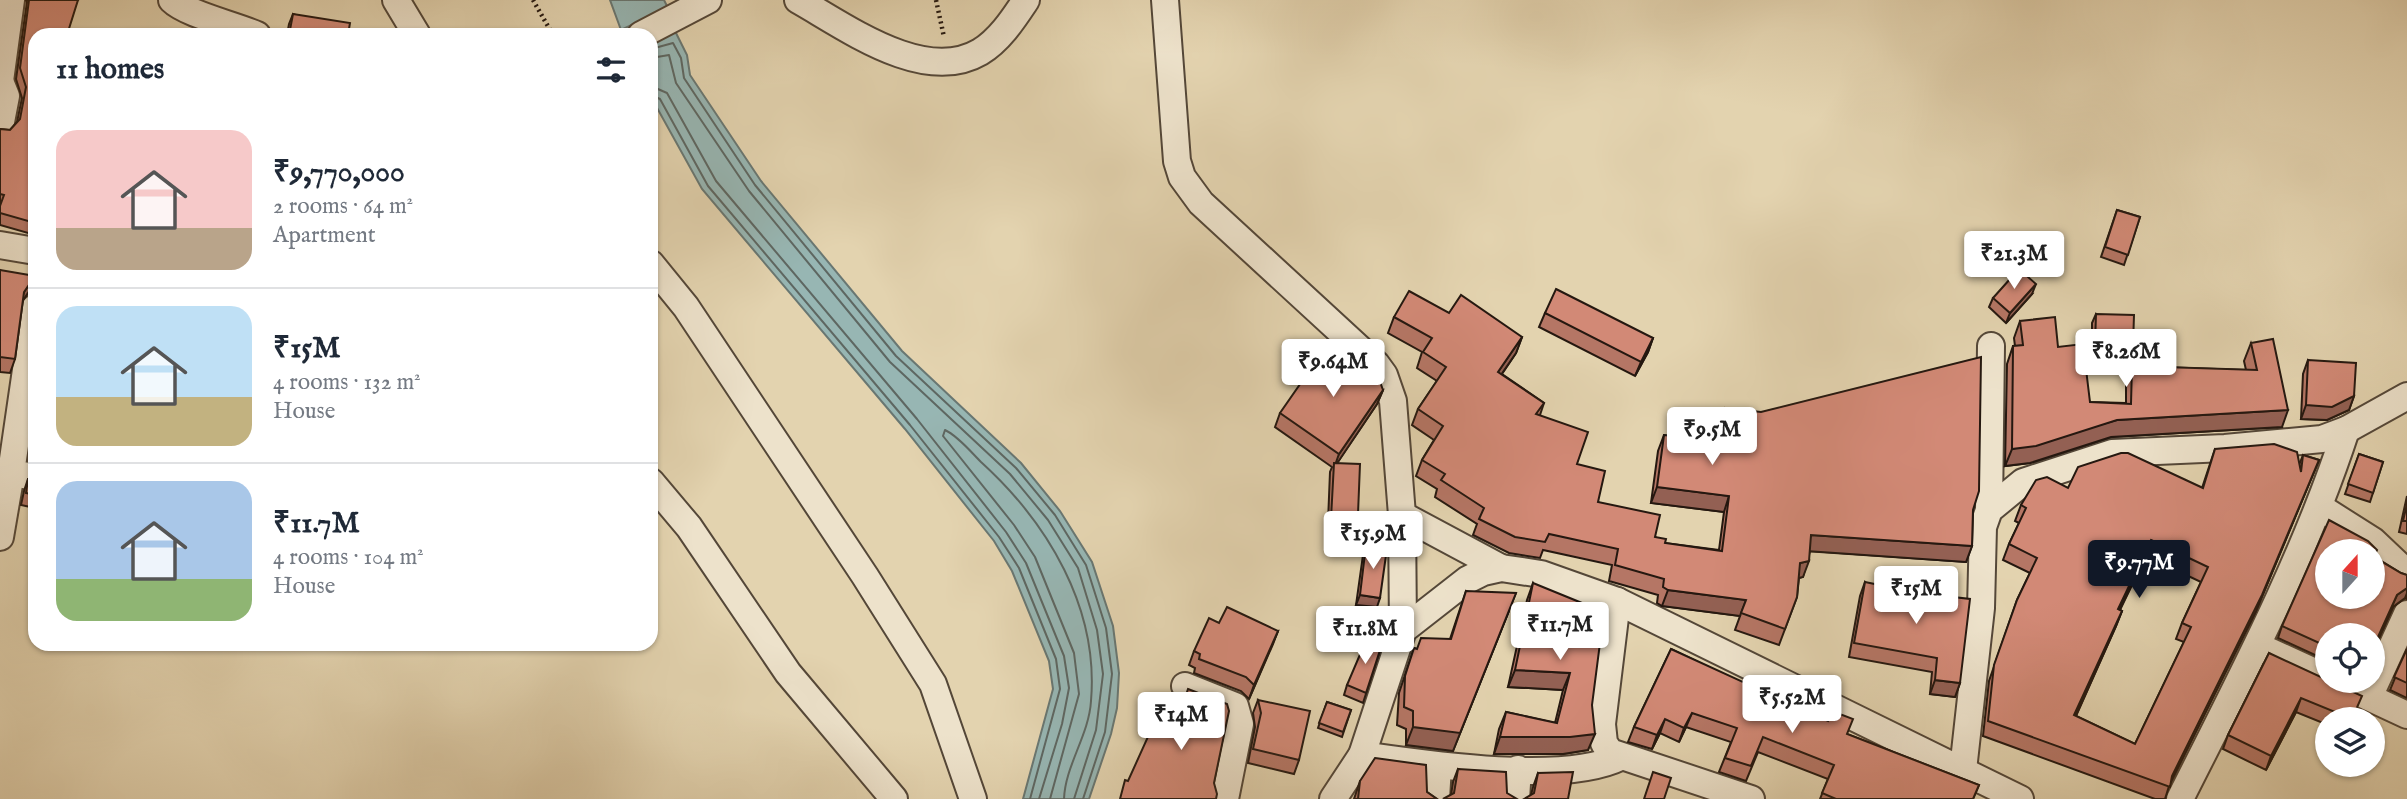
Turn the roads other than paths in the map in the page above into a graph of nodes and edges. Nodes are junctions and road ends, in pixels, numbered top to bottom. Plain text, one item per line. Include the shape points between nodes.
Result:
1 (12, 0) edge
2 (172, 0) edge
3 (396, 0) edge
4 (708, 0) edge
5 (798, 0) edge
6 (1026, 0) edge
7 (1165, 0) edge
8 (242, 28) edge
9 (413, 28) edge
10 (654, 28) edge
11 (0, 81) edge
12 (0, 127) edge
13 (0, 245) edge
14 (28, 250) edge
15 (658, 272) edge
16 (1991, 346) dead end
17 (2407, 396) edge
18 (28, 405) edge
19 (2346, 430) junction
20 (23, 475) edge
21 (658, 490) edge
22 (2320, 508) junction
23 (1989, 510) junction
24 (1402, 515) junction
25 (0, 537) edge
26 (1502, 568) junction
27 (2407, 573) edge
28 (1617, 601) junction
29 (2407, 614) edge
30 (1403, 630) junction
31 (2258, 646) junction
32 (2315, 672) edge
33 (1185, 685) dead end
34 (2360, 693) edge
35 (2369, 697) junction
36 (2407, 715) edge
37 (1362, 755) junction
38 (1620, 757) junction
39 (1438, 766) junction
40 (1518, 769) junction
41 (1963, 770) junction
42 (894, 799) edge
43 (973, 799) edge
44 (1226, 799) edge
45 (1333, 799) edge
46 (1436, 799) edge
47 (1516, 799) edge
48 (1751, 799) edge
49 (2020, 799) edge
50 (2180, 799) edge

1 - 11 street
2 - 8 street via 181,9
3 - 9 street
4 - 10 street
5 - 6 street via 882,47 908,57 948,61 981,52
7 - 24 street via 1175,148 1182,177 1201,203 1384,375 1393,401
11 - 12 street via 6,96
13 - 14 street
15 - 43 street via 933,684
16 - 23 street
17 - 19 street
18 - 20 street
19 - 22 street
19 - 23 street via 2322,439 2112,453 2022,482
20 - 25 street
21 - 42 street via 689,527 788,673
22 - 27 street via 2373,541
22 - 31 street
23 - 41 street via 1983,527 1981,608
24 - 26 street
24 - 30 street
26 - 28 street via 1541,574
26 - 30 street via 1467,580
28 - 38 street via 1602,724 1604,743
28 - 41 street
29 - 35 street
30 - 37 street
31 - 32 street
31 - 50 street
33 - 44 street via 1235,706 1239,713
34 - 35 street
35 - 36 street
37 - 39 street
37 - 45 street
38 - 40 street via 1601,766
38 - 48 street
39 - 40 street
39 - 46 street
40 - 47 street
41 - 49 street

